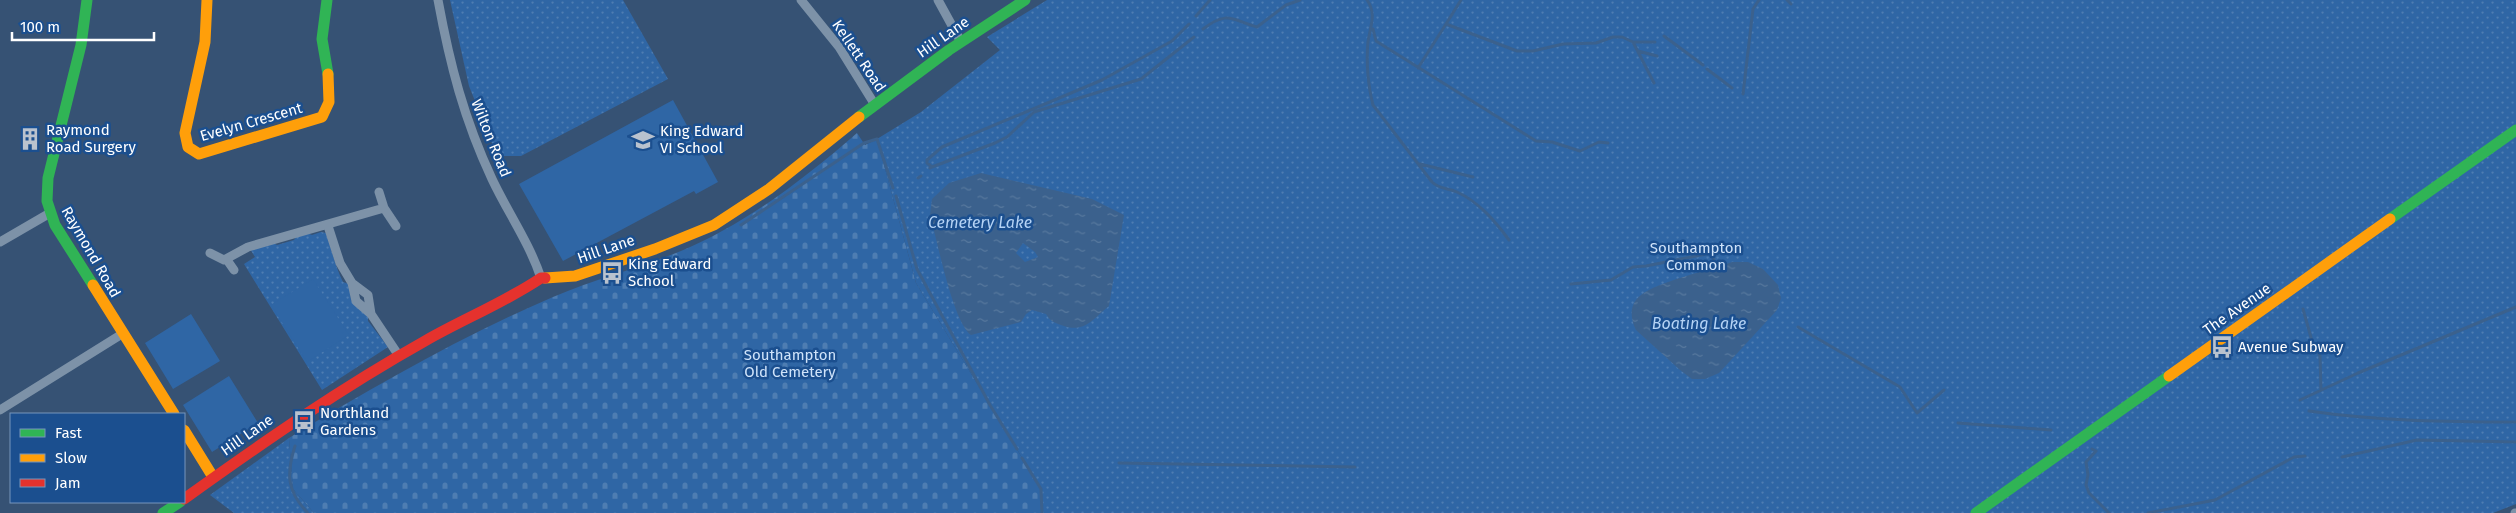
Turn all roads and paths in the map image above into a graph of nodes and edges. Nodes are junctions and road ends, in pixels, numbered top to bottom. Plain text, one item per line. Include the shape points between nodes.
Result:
1 (87, 0) edge
2 (207, 0) edge
3 (327, 0) edge
4 (438, 0) edge
5 (801, 0) edge
6 (938, 0) edge
7 (1025, 0) edge
8 (961, 42) junction
9 (875, 105) junction
10 (2516, 130) edge
11 (379, 192) dead end
12 (384, 208) junction
13 (50, 213) junction
14 (328, 226) junction
15 (396, 226) dead end
16 (0, 242) edge
17 (210, 254) dead end
18 (227, 260) junction
19 (234, 270) dead end
20 (541, 278) junction
21 (352, 283) junction
22 (371, 314) junction
23 (122, 334) junction
24 (399, 356) junction
25 (0, 410) edge
26 (173, 413) edge
27 (185, 432) edge
28 (213, 477) junction
29 (185, 498) edge
30 (178, 503) edge
31 (163, 513) edge
32 (1976, 513) edge

1 - 13 street, Raymond Road via 81,45 48,178
2 - 3 street, Evelyn Crescent via 205,42 185,133 188,147 199,154 327,114 331,101 322,29
4 - 20 street, Wilton Road via 449,61 468,124 492,180 532,251
5 - 9 street, Kellett Road via 839,47
6 - 8 street
7 - 8 street, Hill Lane
8 - 9 street, Hill Lane
9 - 20 street, Hill Lane via 799,166 718,222 575,276
10 - 32 street, The Avenue
11 - 12 street
12 - 14 street
12 - 15 street
13 - 16 street
13 - 23 street, Raymond Road
14 - 18 street via 248,247
14 - 21 street via 340,263
17 - 18 street
18 - 19 street
20 - 24 street, Hill Lane via 514,296
21 - 22 street via 356,301
21 - 22 street via 368,295
22 - 24 street
23 - 25 street
23 - 26 street, Raymond Road
24 - 28 street, Hill Lane via 280,430
27 - 28 street
28 - 29 street, Hill Lane
30 - 31 street

